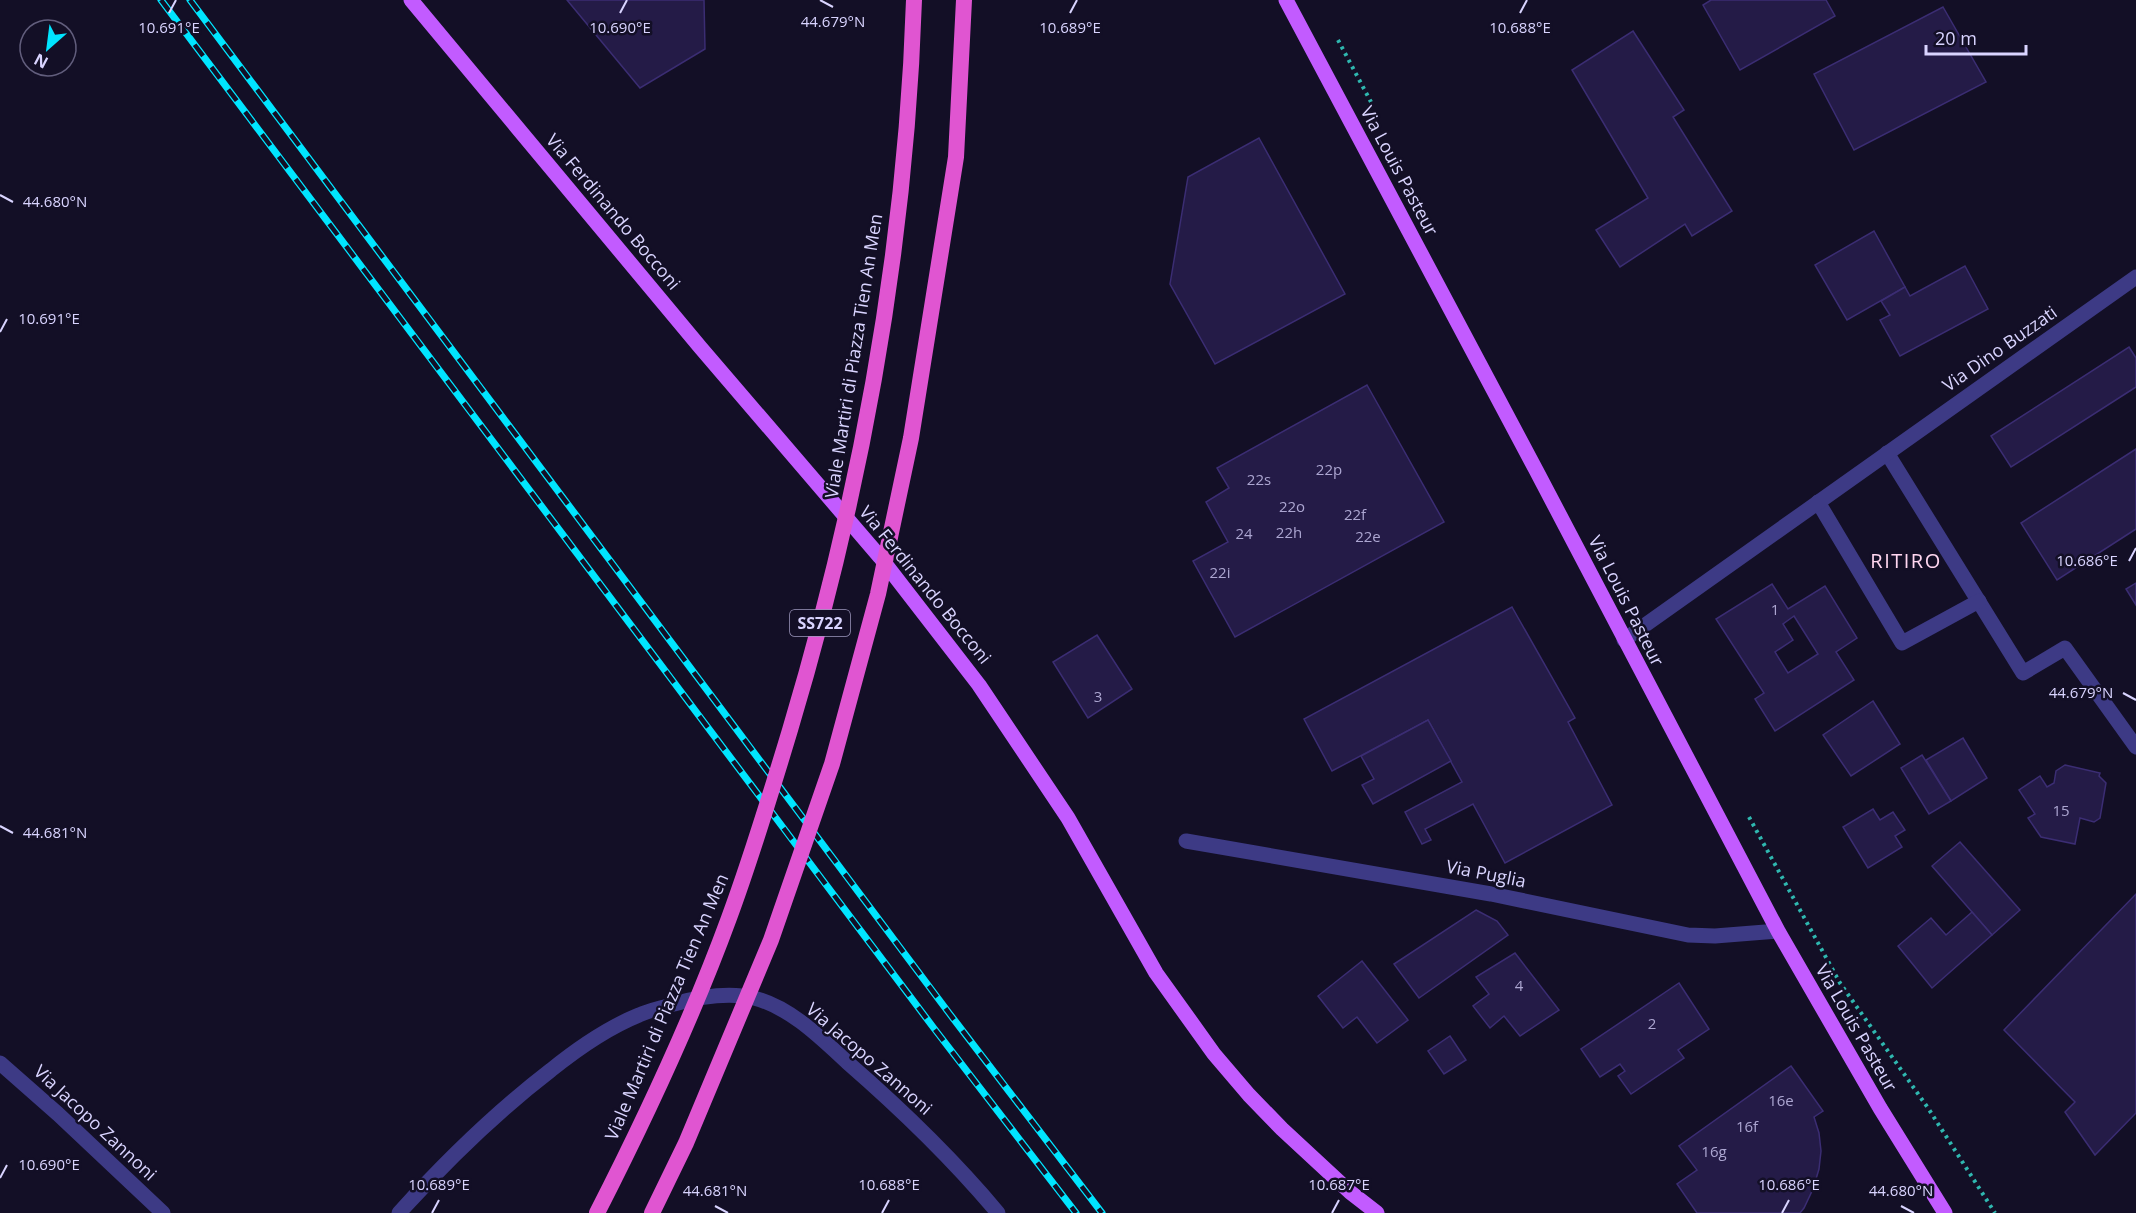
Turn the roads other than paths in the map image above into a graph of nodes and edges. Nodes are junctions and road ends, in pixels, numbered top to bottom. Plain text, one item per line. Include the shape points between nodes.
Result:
1 (411, 0) edge
2 (914, 0) edge
3 (964, 0) edge
4 (1286, 0) edge
5 (2136, 277) edge
6 (1887, 453) junction
7 (1818, 501) junction
8 (1979, 601) junction
9 (1624, 640) junction
10 (2136, 747) edge
11 (1186, 841) dead end
12 (1778, 931) junction
13 (0, 1063) edge
14 (163, 1213) edge
15 (399, 1213) edge
16 (597, 1213) edge
17 (652, 1213) edge
18 (998, 1213) edge
19 (1377, 1213) edge
20 (1945, 1213) edge

1 - 19 main road, Via Ferdinando Bocconi via 880,557 979,685 1068,818 1156,973 1215,1054 1282,1129
2 - 16 highway, Viale Martiri di Piazza Tien An Men / SS722, bridge via 907,129 890,280 839,552 781,760 729,918 641,1126
3 - 17 highway, SS722, bridge via 954,169 911,438 878,594 832,764 774,929 686,1143
4 - 9 main road, Via Louis Pasteur
5 - 6 street, Via Dino Buzzati
6 - 7 street, Via Dino Buzzati
6 - 8 street
7 - 8 street via 1902,643
7 - 9 street, Via Dino Buzzati
8 - 10 street via 2023,673 2065,648
9 - 12 main road, Via Louis Pasteur
11 - 12 street, Via Puglia via 1491,894 1688,935
12 - 20 main road, Via Louis Pasteur
13 - 14 street, Via Jacopo Zannoni
15 - 18 street, Via Jacopo Zannoni via 504,1107 570,1055 639,1015 718,995 755,998 814,1032 900,1108

